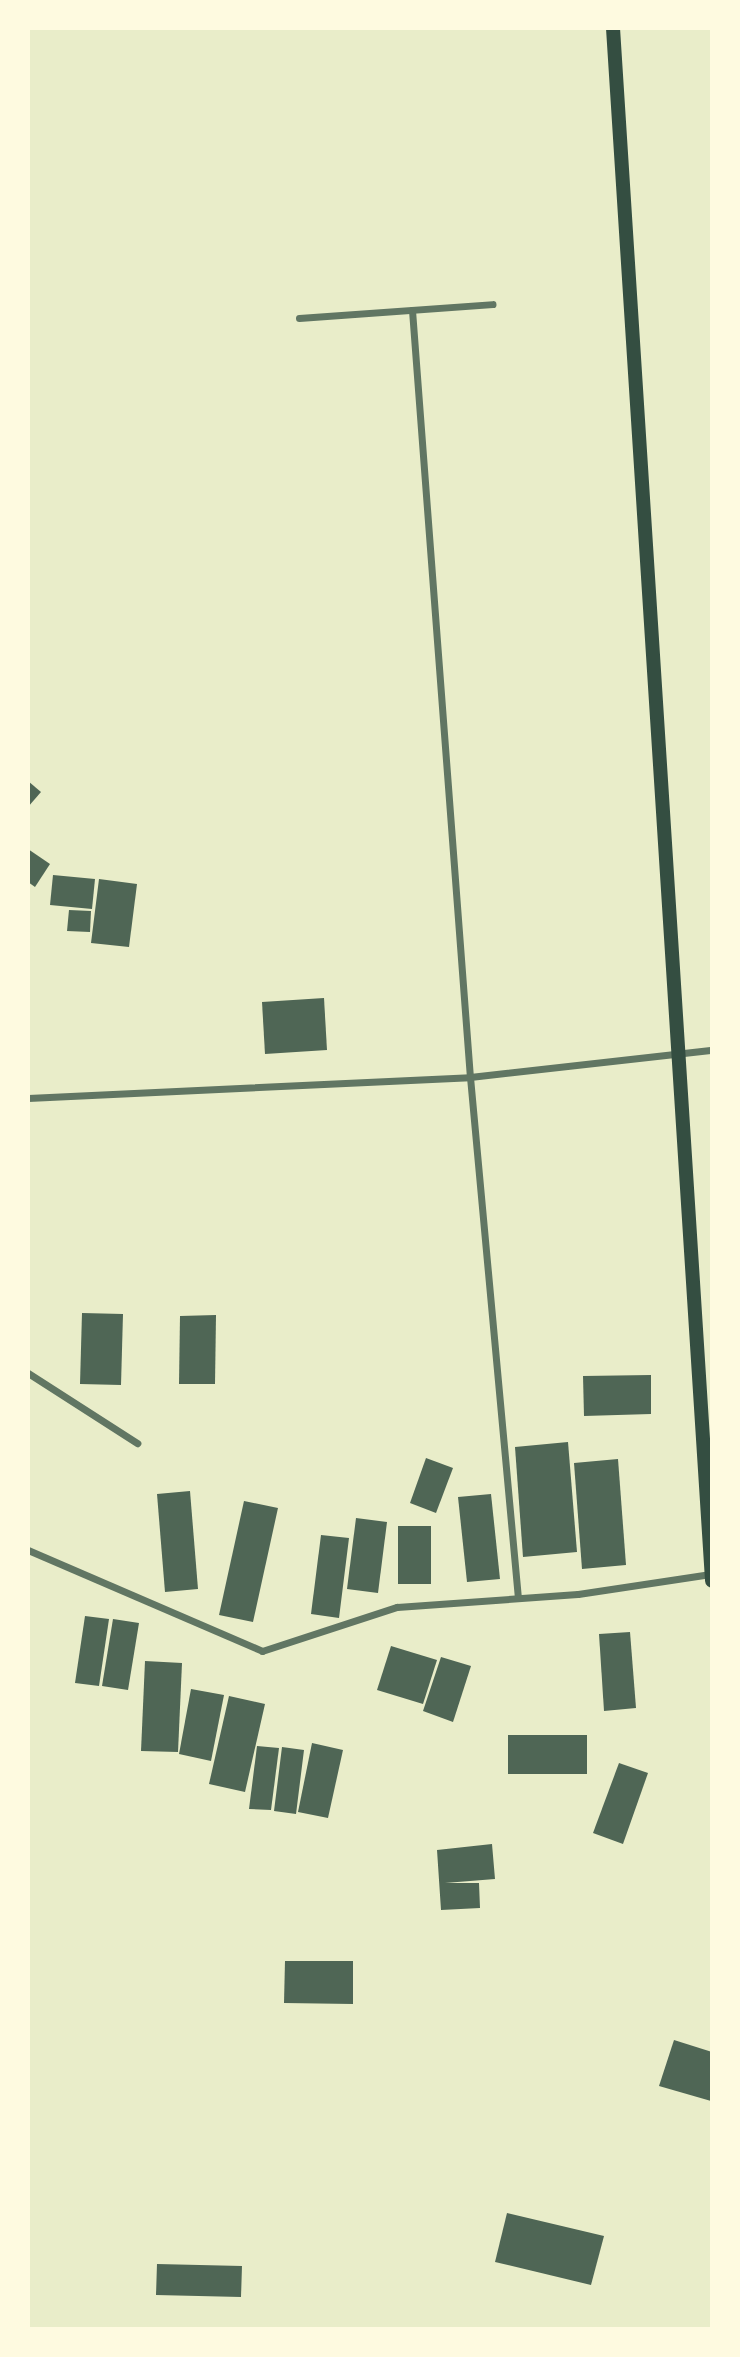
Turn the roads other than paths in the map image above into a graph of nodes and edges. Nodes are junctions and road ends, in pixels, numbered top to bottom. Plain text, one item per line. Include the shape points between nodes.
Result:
1 (613, 28) edge
2 (492, 304) dead end
3 (412, 310) junction
4 (299, 318) dead end
5 (712, 1050) edge
6 (676, 1056) junction
7 (470, 1077) junction
8 (28, 1098) edge
9 (28, 1373) edge
10 (137, 1443) dead end
11 (28, 1550) edge
12 (712, 1574) edge
13 (712, 1581) edge
14 (518, 1598) junction

1 - 6 main road
2 - 3 street
3 - 4 street
3 - 7 street
5 - 6 street
6 - 7 street
6 - 12 main road
7 - 8 street
7 - 14 street
9 - 10 street
11 - 14 street via 262,1651 397,1606
12 - 13 main road
12 - 14 street

